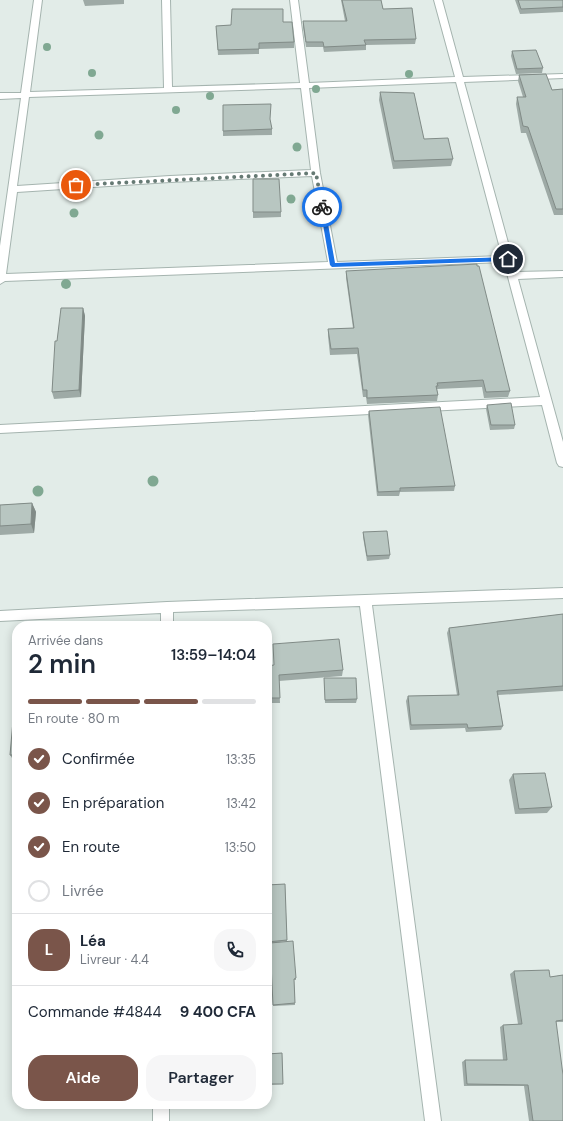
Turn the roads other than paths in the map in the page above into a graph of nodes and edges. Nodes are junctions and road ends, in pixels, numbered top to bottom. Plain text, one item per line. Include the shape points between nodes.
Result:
1 (38, 0) edge
2 (166, 0) edge
3 (294, 0) edge
4 (438, 0) edge
5 (563, 76) edge
6 (460, 80) junction
7 (306, 85) junction
8 (168, 90) junction
9 (26, 95) junction
10 (0, 96) edge
11 (316, 173) junction
12 (13, 189) junction
13 (508, 259) junction
14 (332, 265) junction
15 (563, 274) edge
16 (513, 276) junction
17 (0, 280) edge
18 (546, 401) junction
19 (0, 429) edge
20 (563, 463) edge
21 (563, 593) edge
22 (365, 600) junction
23 (167, 607) junction
24 (0, 616) edge
25 (167, 621) edge
26 (161, 1109) edge
27 (161, 1121) edge
28 (433, 1121) edge

1 - 9 street
2 - 8 street
3 - 7 street
4 - 6 street
5 - 6 street
6 - 7 street
6 - 13 street
7 - 8 street
7 - 11 street
8 - 9 street
9 - 10 street
9 - 12 street
11 - 12 street
11 - 14 street
12 - 17 street
13 - 14 street
13 - 16 street
14 - 17 street
15 - 16 street
16 - 18 street
18 - 19 street
18 - 20 street
21 - 22 street
22 - 23 street
22 - 28 street
23 - 24 street
23 - 25 street
26 - 27 street

